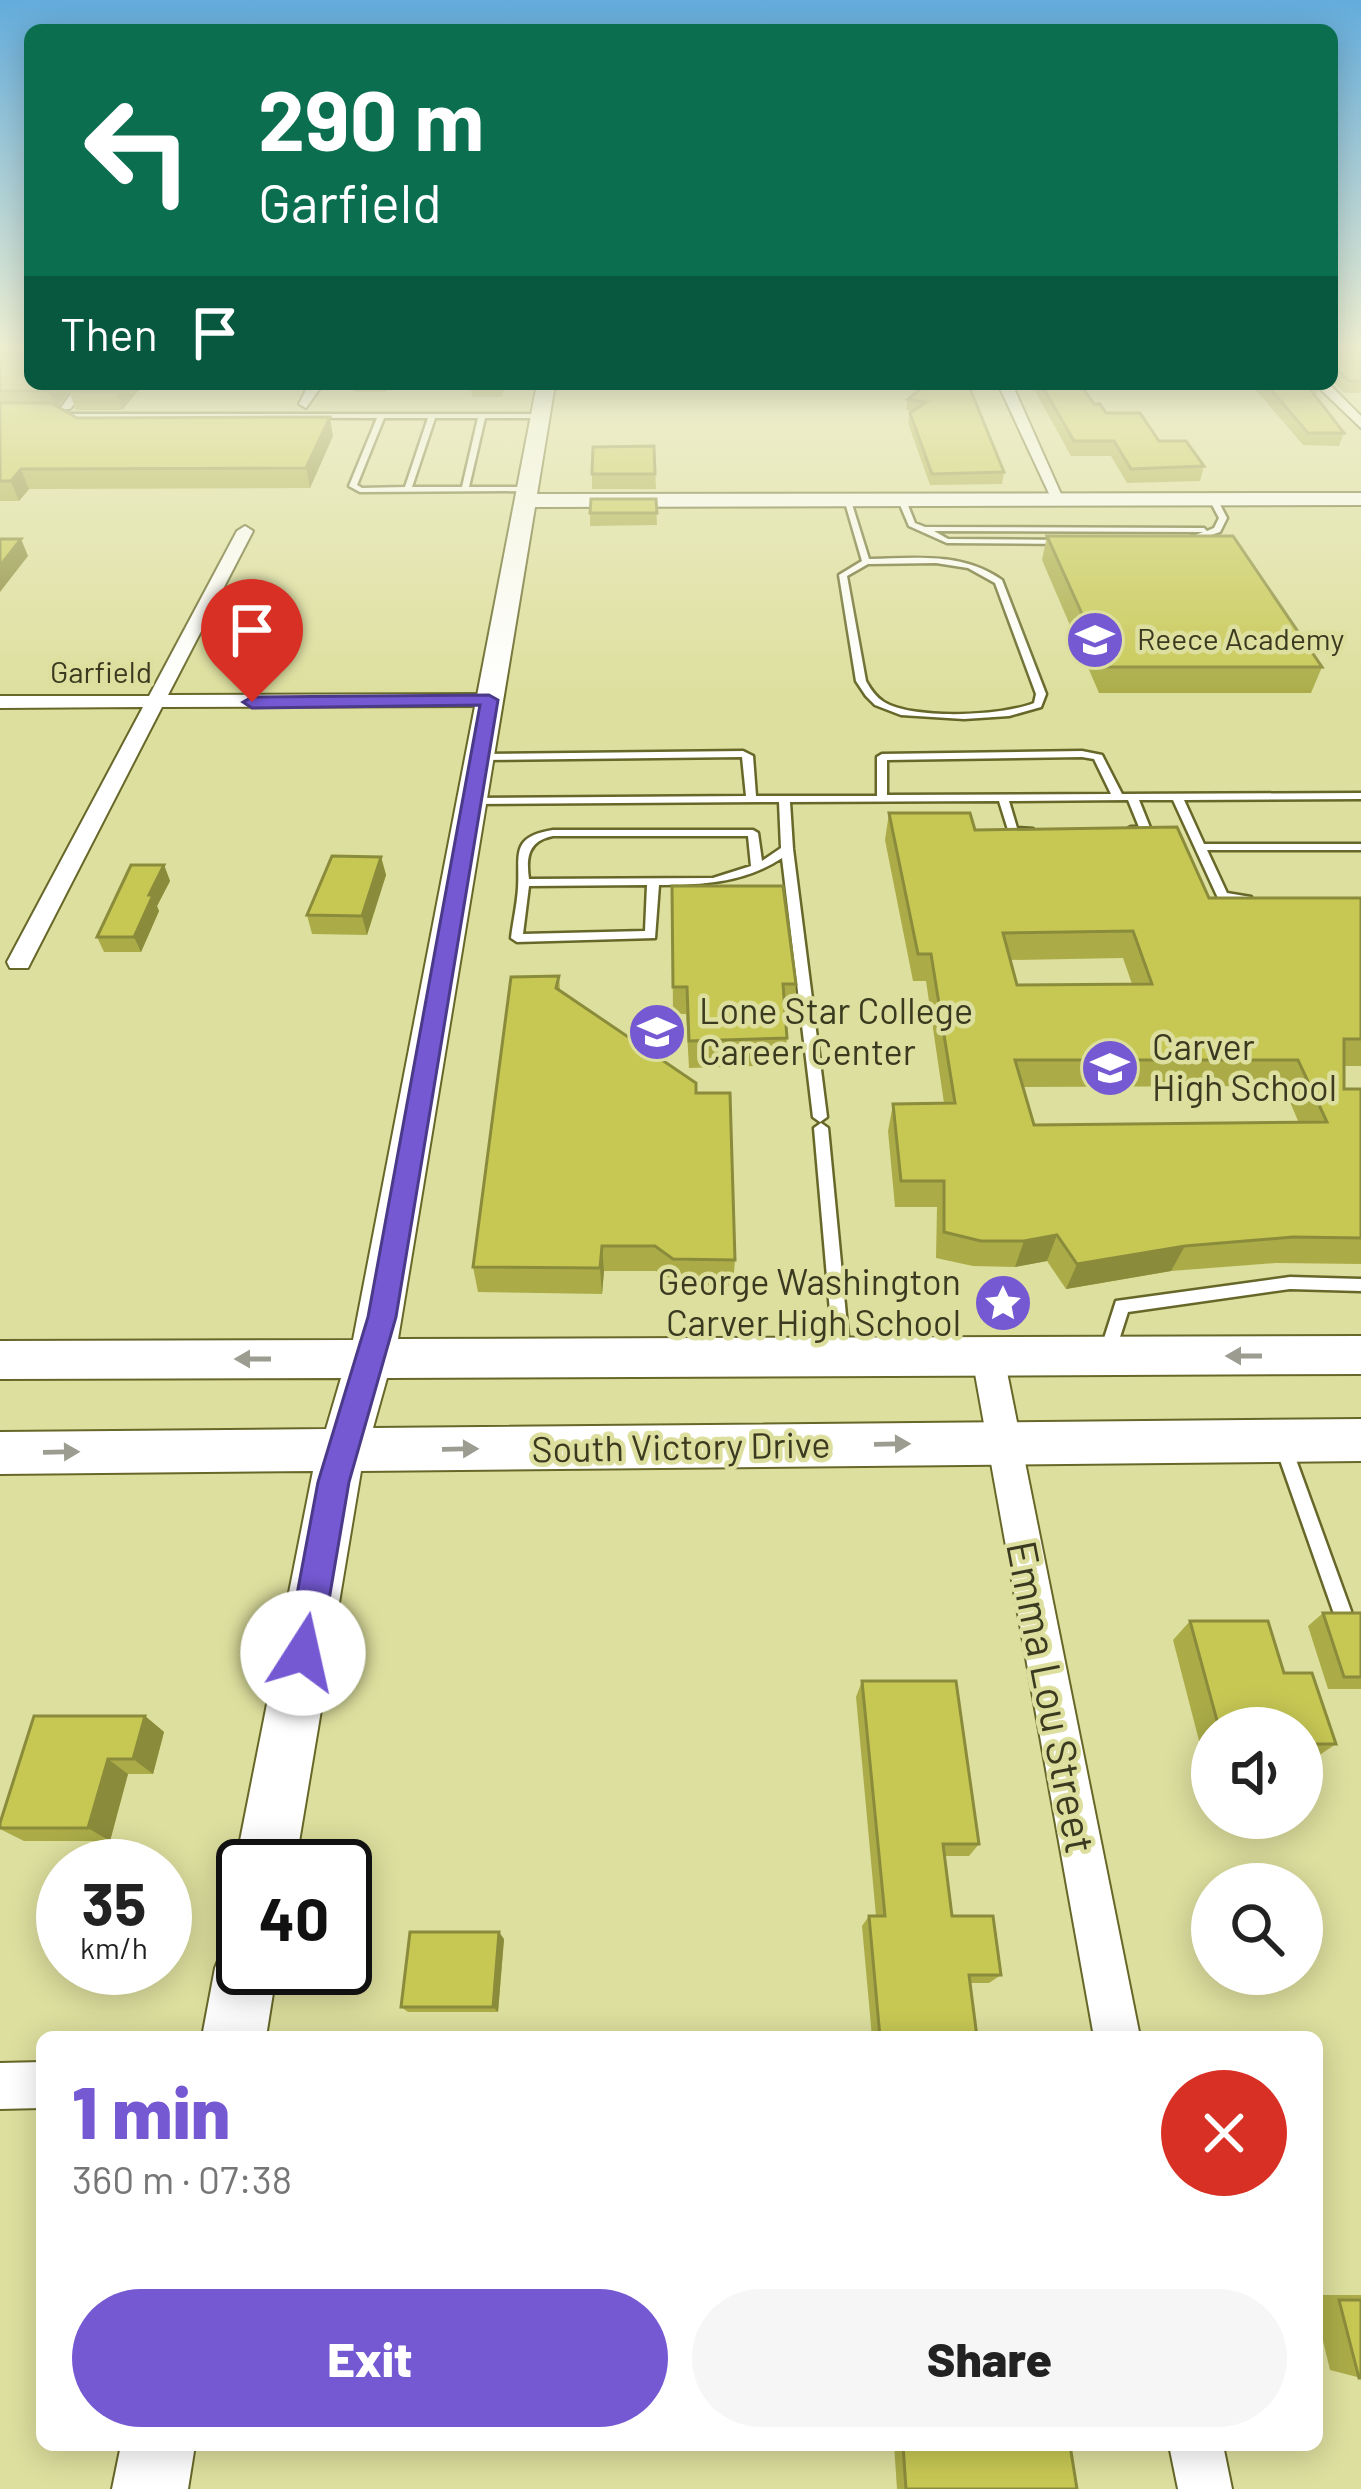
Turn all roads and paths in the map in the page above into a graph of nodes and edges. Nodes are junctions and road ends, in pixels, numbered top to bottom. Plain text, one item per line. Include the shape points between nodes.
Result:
1 (362, 464) edge
2 (416, 464) edge
3 (471, 464) edge
4 (533, 464) edge
5 (1043, 464) edge
6 (408, 489) junction
7 (465, 489) junction
8 (527, 495) junction
9 (1214, 499) junction
10 (1361, 499) edge
11 (902, 500) junction
12 (1060, 500) junction
13 (847, 501) junction
14 (245, 531) dead end
15 (866, 562) junction
16 (489, 700) junction
17 (0, 702) edge
18 (157, 704) junction
19 (479, 757) junction
20 (1361, 796) edge
21 (1118, 797) junction
22 (1132, 797) junction
23 (1177, 797) junction
24 (751, 798) junction
25 (784, 798) junction
26 (882, 798) junction
27 (1003, 798) junction
28 (642, 799) junction
29 (472, 801) junction
30 (1124, 830) edge
31 (1035, 831) edge
32 (640, 833) junction
33 (1361, 847) edge
34 (1200, 848) junction
35 (787, 849) junction
36 (758, 868) junction
37 (653, 882) junction
38 (524, 884) junction
39 (1269, 900) edge
40 (19, 962) dead end
41 (1361, 1285) edge
42 (1361, 1355) edge
43 (842, 1357) junction
44 (988, 1357) junction
45 (1106, 1357) junction
46 (370, 1358) junction
47 (0, 1360) edge
48 (1281, 1440) junction
49 (1361, 1440) edge
50 (1003, 1443) junction
51 (343, 1450) junction
52 (0, 1453) edge
53 (1342, 1611) edge
54 (270, 1839) edge
55 (242, 1995) edge
56 (235, 2031) edge
57 (1116, 2031) edge
58 (36, 2085) edge
59 (0, 2086) edge
60 (157, 2451) edge
61 (1197, 2451) edge
62 (150, 2489) edge
63 (1205, 2489) edge

1 - 6 lane via 353,486
2 - 6 lane
3 - 7 lane
4 - 8 street
5 - 12 street
6 - 7 lane
7 - 8 lane
8 - 13 street
8 - 16 street
9 - 10 street
9 - 11 lane via 1223,518 1198,540 1008,543 947,541 919,529
9 - 12 street
11 - 12 street
11 - 13 street
13 - 15 lane
14 - 18 street
15 - 15 lane via 843,575 861,681 876,702 904,713 1018,714 1038,705 1041,694 1000,582 955,563
16 - 18 street, Garfield
16 - 19 street
17 - 18 street, Garfield
18 - 40 street
19 - 24 lane via 743,754
19 - 29 street
20 - 23 lane
21 - 22 lane
21 - 26 lane via 1097,758 1058,754 882,758
21 - 27 lane
22 - 23 lane
22 - 30 lane via 1145,830
23 - 34 lane
24 - 25 lane
24 - 28 lane
25 - 26 lane
25 - 35 lane
26 - 27 lane
27 - 31 lane via 1013,831
28 - 29 lane
28 - 32 lane
29 - 46 street
32 - 36 lane via 753,833
32 - 38 lane via 533,835
33 - 34 lane
34 - 39 lane via 1222,896
35 - 36 lane
35 - 43 lane
36 - 37 lane via 712,881
37 - 38 lane
37 - 38 lane via 651,935 518,938
41 - 45 lane via 1290,1283 1122,1306
42 -> 45 street
43 - 44 street
43 - 46 street
44 - 45 street
44 - 50 street, Emma Lou Street
46 -> 47 street
46 - 51 street
48 - 49 street, South Victory Drive
48 - 50 street, South Victory Drive
48 - 53 lane
51 -> 50 street, South Victory Drive
50 - 57 street, Emma Lou Street
52 -> 51 street, South Victory Drive
51 - 54 street
55 - 56 street
58 - 59 street
60 - 62 street
61 - 63 street

